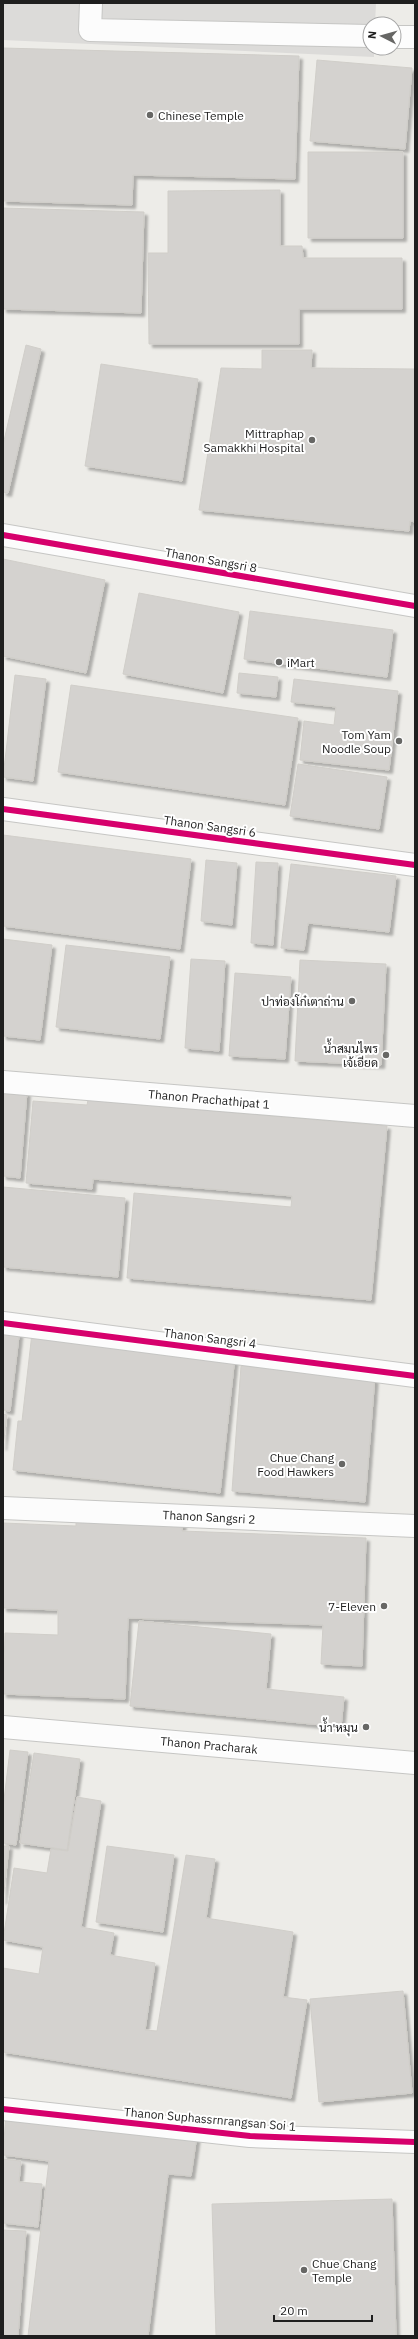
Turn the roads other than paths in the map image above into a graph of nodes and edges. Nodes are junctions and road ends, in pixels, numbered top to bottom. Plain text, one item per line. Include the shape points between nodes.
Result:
1 (91, 3) edge
2 (362, 36) edge
3 (402, 37) edge
4 (415, 37) edge
5 (3, 535) edge
6 (415, 606) edge
7 (3, 810) edge
8 (415, 865) edge
9 (3, 1082) edge
10 (415, 1116) edge
11 (3, 1323) edge
12 (415, 1376) edge
13 (3, 1508) edge
14 (415, 1526) edge
15 (3, 1727) edge
16 (415, 1762) edge
17 (3, 2109) edge
18 (415, 2142) edge

1 - 2 street via 90,30
3 - 4 street
5 - 6 street, Thanon Sangsri 8
7 - 8 street, Thanon Sangsri 6
9 - 10 street, Thanon Prachathipat 1
11 - 12 street, Thanon Sangsri 4
13 - 14 street, Thanon Sangsri 2
15 - 16 street, Thanon Pracharak
17 - 18 street, Thanon Suphassrnrangsan Soi 1 via 250,2136

